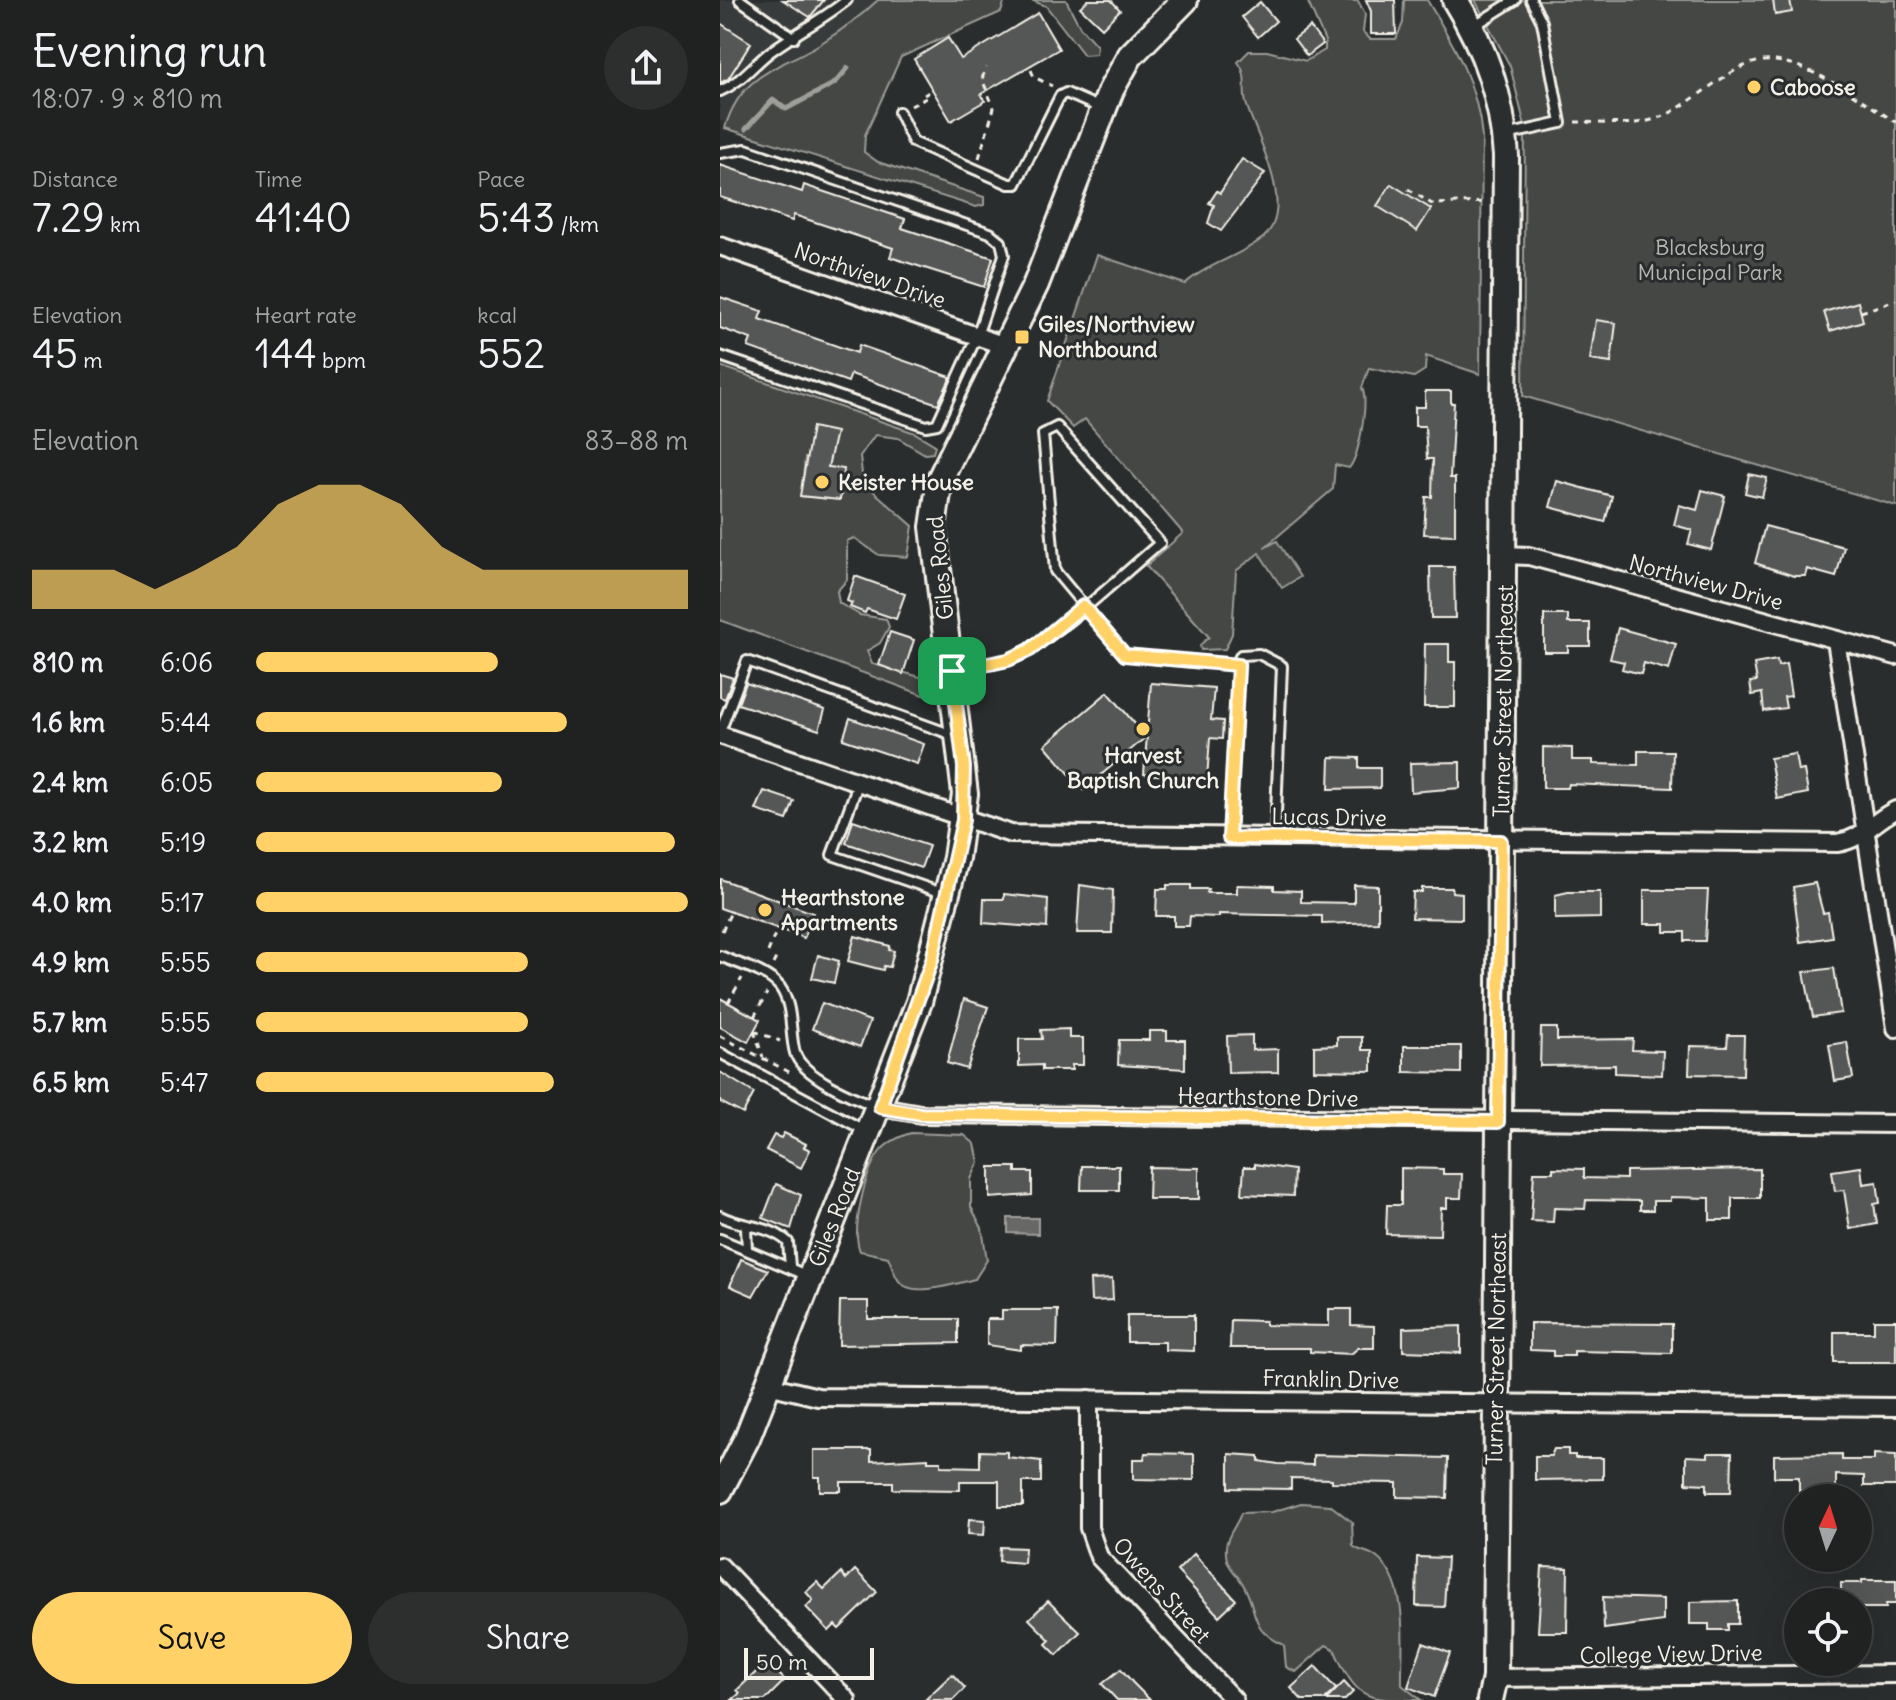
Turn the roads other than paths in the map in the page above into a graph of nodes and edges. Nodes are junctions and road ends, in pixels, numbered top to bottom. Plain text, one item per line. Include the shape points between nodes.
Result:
1 (740, 0) edge
2 (847, 0) edge
3 (1185, 0) edge
4 (1455, 0) edge
5 (1515, 0) edge
6 (1531, 0) edge
7 (1472, 27) junction
8 (794, 38) junction
9 (720, 91) edge
10 (1103, 109) junction
11 (899, 112) road end
12 (1505, 135) junction
13 (720, 153) edge
14 (720, 246) edge
15 (977, 336) junction
16 (1005, 346) junction
17 (720, 356) edge
18 (1504, 555) junction
19 (1083, 606) junction
20 (1836, 640) junction
21 (1896, 656) edge
22 (1238, 665) junction
23 (952, 671) junction
24 (720, 734) edge
25 (961, 737) junction
26 (858, 784) junction
27 (1896, 810) edge
28 (963, 820) junction
29 (1864, 834) junction
30 (1229, 838) junction
31 (1275, 838) junction
32 (1501, 841) junction
33 (948, 895) junction
34 (720, 956) edge
35 (1896, 1028) edge
36 (720, 1053) edge
37 (880, 1107) junction
38 (1498, 1122) junction
39 (1896, 1124) edge
40 (869, 1132) junction
41 (720, 1216) edge
42 (746, 1227) junction
43 (720, 1239) edge
44 (747, 1250) junction
45 (800, 1272) junction
46 (768, 1385) junction
47 (1089, 1399) junction
48 (1495, 1403) junction
49 (1896, 1407) edge
50 (720, 1490) edge
51 (720, 1566) edge
52 (1896, 1674) edge
53 (1492, 1689) edge
54 (847, 1700) edge
55 (1234, 1700) edge

1 - 8 lane
2 - 8 lane
3 - 10 street, Giles Road via 1130,56
4 - 7 street, Turner Street Northeast
5 - 7 lane
6 - 12 lane via 1542,22 1561,123
7 - 12 street, Turner Street Northeast via 1491,67
8 - 9 lane
10 - 11 lane via 1066,93 1056,101 1016,184 913,142
10 - 16 street, Giles Road via 1054,242
12 - 18 street, Turner Street Northeast
13 - 15 lane via 746,149 990,233 1001,242 1003,266
14 - 15 street, Northview Drive
15 - 16 street, Northview Drive
15 - 17 lane via 943,417 926,426
16 - 23 street, Giles Road via 934,503 935,551
18 - 20 street, Northview Drive via 1529,556
18 - 32 street, Turner Street Northeast
19 - 19 lane via 1055,571 1043,434 1057,427 1160,543
19 - 22 lane via 1125,655
19 - 23 lane via 1030,650
20 - 21 street, Northview Drive
20 - 29 street
22 - 30 lane
22 - 31 lane via 1241,655 1259,654 1282,666
23 - 25 street, Giles Road
24 - 25 lane via 747,661
24 - 26 street, Lucas Drive
25 - 28 street, Giles Road
26 - 28 street, Lucas Drive
26 - 33 lane via 832,855
27 - 29 street, Lucas Drive
28 - 30 street, Lucas Drive via 1011,834
28 - 33 street, Giles Road
29 - 32 street, Lucas Drive via 1837,843
29 - 35 street
30 - 31 street, Lucas Drive
31 - 32 street, Lucas Drive
32 - 38 street, Turner Street Northeast
33 - 37 street, Giles Road via 919,1002
34 - 37 lane, Hearthstone Drive via 767,976 781,988 801,1064 845,1093
36 - 40 lane
37 - 38 street, Hearthstone Drive via 921,1114
37 - 40 street, Giles Road
38 - 39 street, Hearthstone Drive
38 - 48 street, Turner Street Northeast
40 - 45 street, Giles Road
41 - 42 lane
42 - 44 lane
42 - 45 lane via 776,1231 788,1242
43 - 44 lane
44 - 45 lane
45 - 46 street, Giles Road
46 - 47 street, Franklin Drive via 806,1397
46 - 50 street, Giles Road
47 - 48 street, Franklin Drive
47 - 55 street, Owens Street via 1093,1546
48 - 49 street, Franklin Drive
48 - 53 street, Turner Street Northeast
51 - 54 street
52 - 53 street, College View Drive

